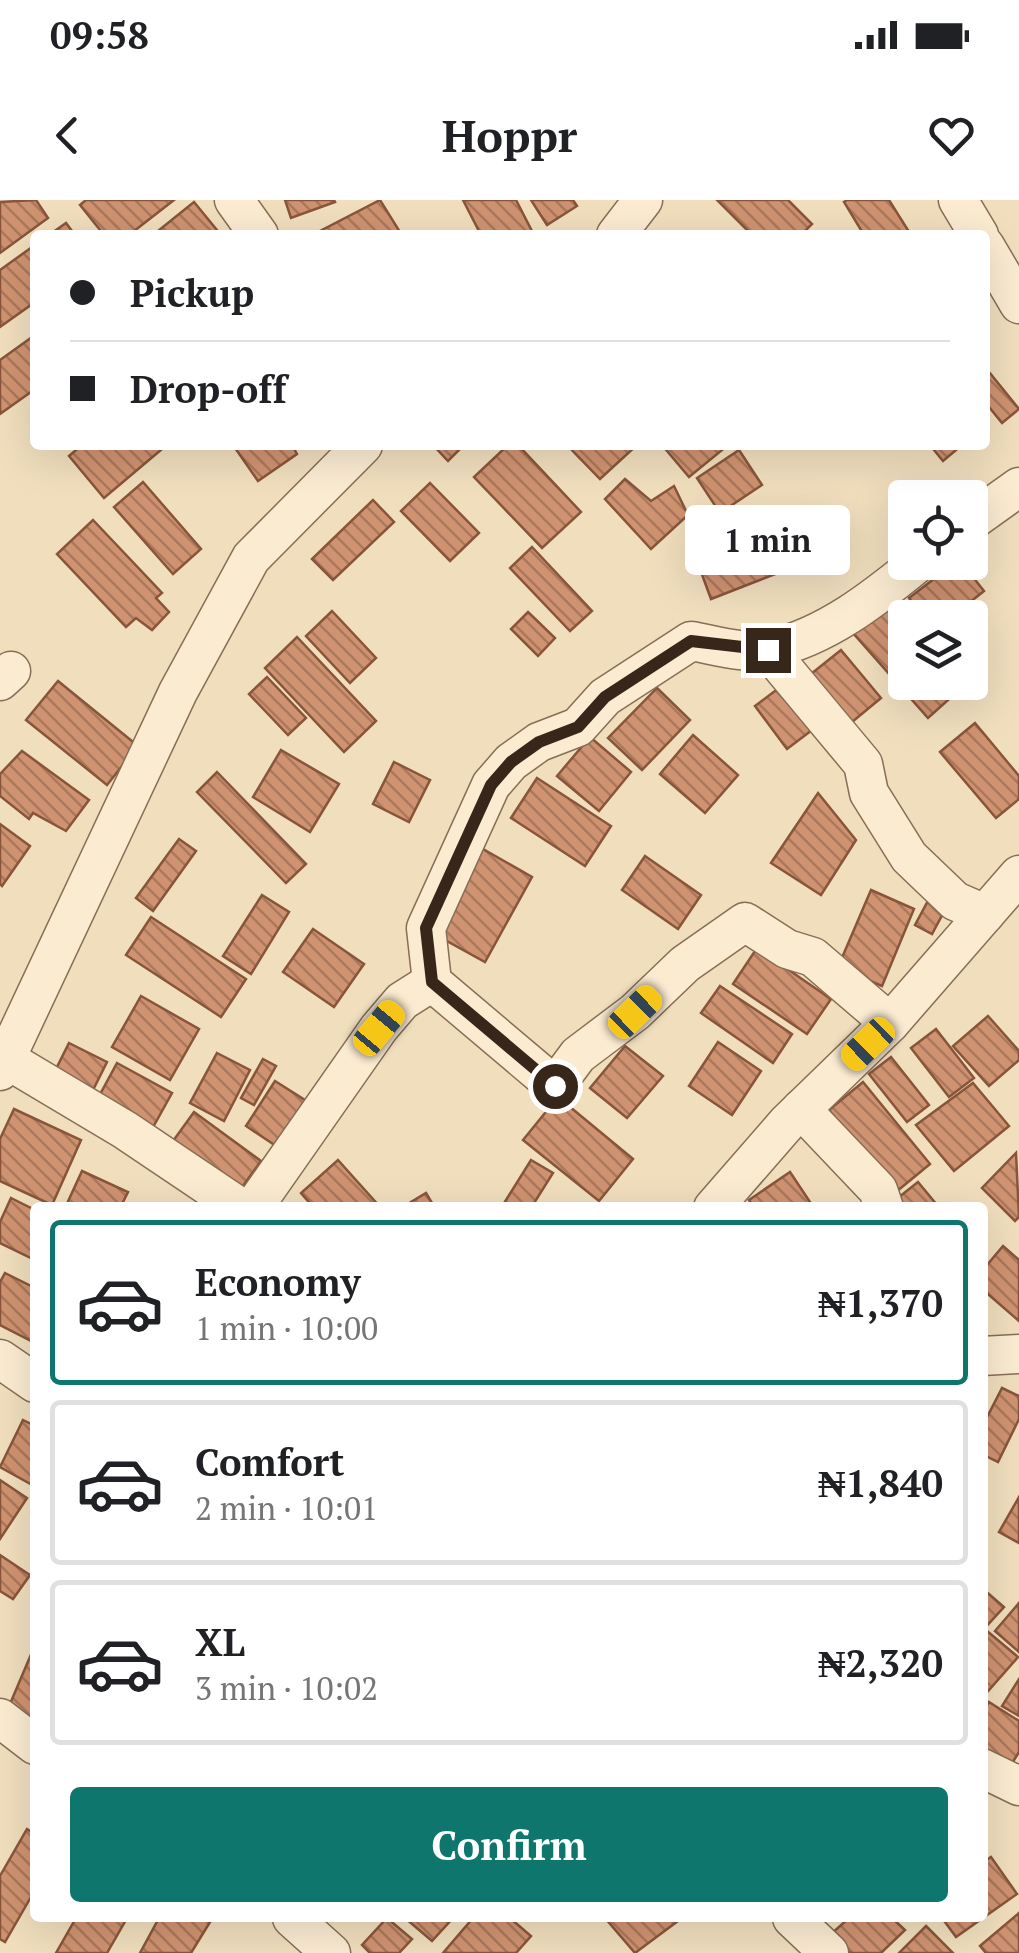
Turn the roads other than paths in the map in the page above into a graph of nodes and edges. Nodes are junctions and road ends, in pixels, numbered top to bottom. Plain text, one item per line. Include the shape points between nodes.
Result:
1 (234, 200) edge
2 (642, 200) edge
3 (958, 200) edge
4 (255, 230) edge
5 (620, 230) edge
6 (976, 230) edge
7 (990, 255) edge
8 (1019, 304) edge
9 (358, 450) edge
10 (1019, 487) edge
11 (988, 509) edge
12 (896, 580) edge
13 (768, 650) junction
14 (1019, 875) edge
15 (986, 914) junction
16 (432, 982) junction
17 (890, 1023) junction
18 (3, 1065) edge
19 (801, 1109) junction
20 (232, 1202) edge
21 (258, 1202) edge
22 (718, 1202) edge
23 (882, 1202) edge
24 (1019, 1354) edge
25 (988, 1356) edge
26 (0, 1359) edge
27 (30, 1380) edge
28 (0, 1718) edge
29 (30, 1741) edge
30 (988, 1771) edge
31 (1019, 1786) edge
32 (296, 1922) edge
33 (796, 1922) edge
34 (331, 1953) edge
35 (829, 1953) edge

1 - 4 street
2 - 5 street
3 - 6 street
7 - 8 street
9 - 18 street via 250,558 178,692
10 - 11 street
12 - 13 street via 818,631
13 - 15 street via 863,764 869,793 909,857 955,901
13 - 16 street via 691,641 605,697 578,727 511,762 491,785 426,928
14 - 15 street
15 - 17 street
16 - 17 street via 555,1086 578,1055 745,922 813,957
16 - 21 street via 402,1001 379,1028
17 - 19 street
18 - 20 street via 125,1130
19 - 22 street
19 - 23 street
24 - 25 street
26 - 27 street
28 - 29 street
30 - 31 street
32 - 34 street
33 - 35 street

